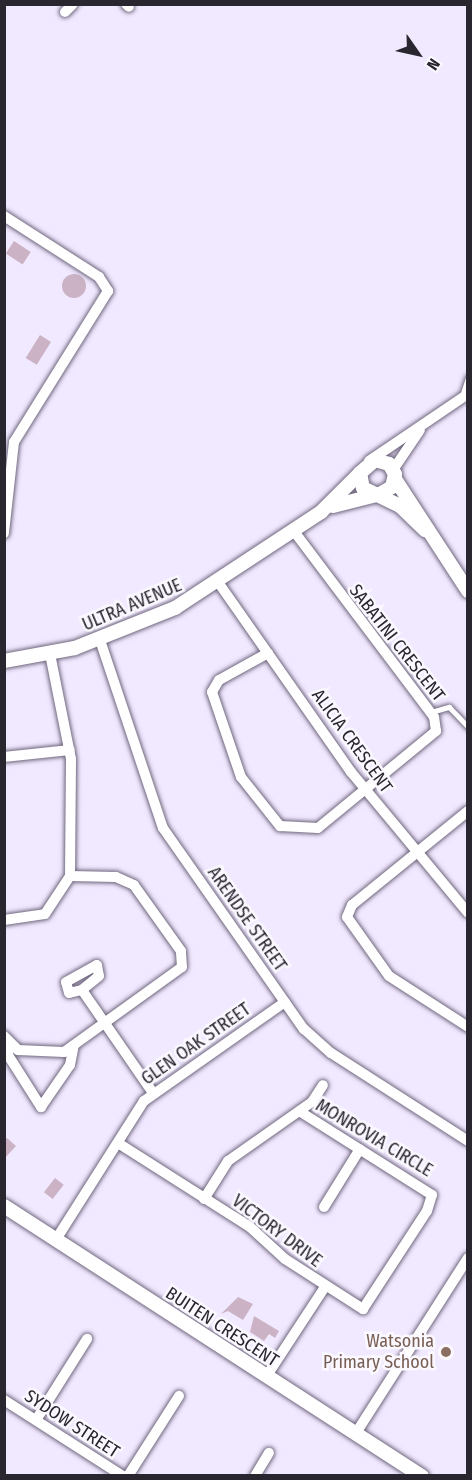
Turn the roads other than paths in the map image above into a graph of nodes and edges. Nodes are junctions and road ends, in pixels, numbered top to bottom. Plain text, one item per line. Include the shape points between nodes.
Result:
1 (4, 216) edge
2 (468, 377) edge
3 (465, 396) edge
4 (426, 423) junction
5 (364, 467) junction
6 (394, 475) junction
7 (377, 495) junction
8 (321, 512) junction
9 (425, 530) junction
10 (294, 531) junction
11 (4, 533) edge
12 (219, 582) junction
13 (468, 591) edge
14 (100, 640) junction
15 (268, 653) junction
16 (50, 654) junction
17 (4, 661) edge
18 (431, 712) junction
19 (468, 727) edge
20 (70, 750) junction
21 (4, 757) edge
22 (366, 790) junction
23 (468, 811) edge
24 (417, 852) junction
25 (70, 876) junction
26 (468, 913) edge
27 (4, 920) edge
28 (82, 990) dead end
29 (285, 1002) junction
30 (105, 1024) junction
31 (468, 1027) edge
32 (7, 1040) edge
33 (74, 1045) junction
34 (323, 1085) dead end
35 (153, 1094) junction
36 (299, 1111) junction
37 (468, 1141) edge
38 (118, 1143) junction
39 (360, 1149) junction
40 (204, 1198) junction
41 (4, 1206) edge
42 (324, 1206) dead end
43 (55, 1241) junction
44 (468, 1258) edge
45 (326, 1287) junction
46 (87, 1339) dead end
47 (266, 1377) junction
48 (179, 1396) dead end
49 (4, 1400) edge
50 (36, 1420) junction
51 (356, 1433) junction
52 (268, 1453) dead end
53 (123, 1476) edge
54 (128, 1476) edge
55 (255, 1476) edge
56 (422, 1476) edge

1 - 11 street via 99,277 108,291 14,442
2 - 3 lane
3 - 4 street
4 - 5 street
4 - 6 street
5 - 6 street via 383,460
5 - 7 street via 363,488
5 - 8 street, ULTRA AVENUE
6 - 7 street
6 - 9 street
7 - 8 street, ULTRA AVENUE
7 - 9 street via 408,511
8 - 10 street, ULTRA AVENUE
9 - 13 street
10 - 12 street, ULTRA AVENUE
10 - 18 street, SABATINI CRESCENT
12 - 14 street, ULTRA AVENUE via 160,616
12 - 15 street, ALICIA CRESCENT
14 - 16 street, ULTRA AVENUE
14 - 29 street, ARENDSE STREET via 163,828
15 - 22 street, ALICIA CRESCENT
15 - 22 street, SABATINI CRESCENT via 219,680 212,692 249,790 276,824 313,829
16 - 17 street, ULTRA AVENUE
16 - 20 street
18 - 19 lane via 449,707
18 - 22 street, SABATINI CRESCENT via 437,724 434,734
20 - 21 street
20 - 25 street
22 - 24 street, ALICIA CRESCENT
23 - 24 street
24 - 26 street, ALICIA CRESCENT
24 - 31 street via 352,905 347,917 389,976
25 - 27 street via 45,914
25 - 30 street via 129,881 183,955 176,975
28 - 30 street
29 - 35 street, GLEN OAK STREET
29 - 37 street, ARENDSE STREET via 323,1048
30 - 33 street
30 - 35 street
32 - 33 street via 21,1051 58,1054
32 - 33 street via 8,1055 41,1107 70,1065
34 - 36 street, MONROVIA CIRCLE
35 - 38 street, GLEN OAK STREET
36 - 39 street, MONROVIA CIRCLE
36 - 40 street, MONROVIA CIRCLE via 228,1161
38 - 40 street, VICTORY DRIVE
38 - 43 street, GLEN OAK STREET
39 - 42 street
39 - 45 street, MONROVIA CIRCLE via 428,1189 432,1202 363,1310
40 - 45 street, VICTORY DRIVE
41 - 43 street, BUITEN CRESCENT
43 - 47 street, BUITEN CRESCENT
44 - 51 street
45 - 47 street, VICTORY DRIVE
46 - 50 street
47 - 51 street, BUITEN CRESCENT
48 - 54 street
49 - 50 street, SYDOW STREET
50 - 53 street, SYDOW STREET
51 - 56 street, BUITEN CRESCENT
52 - 55 street

